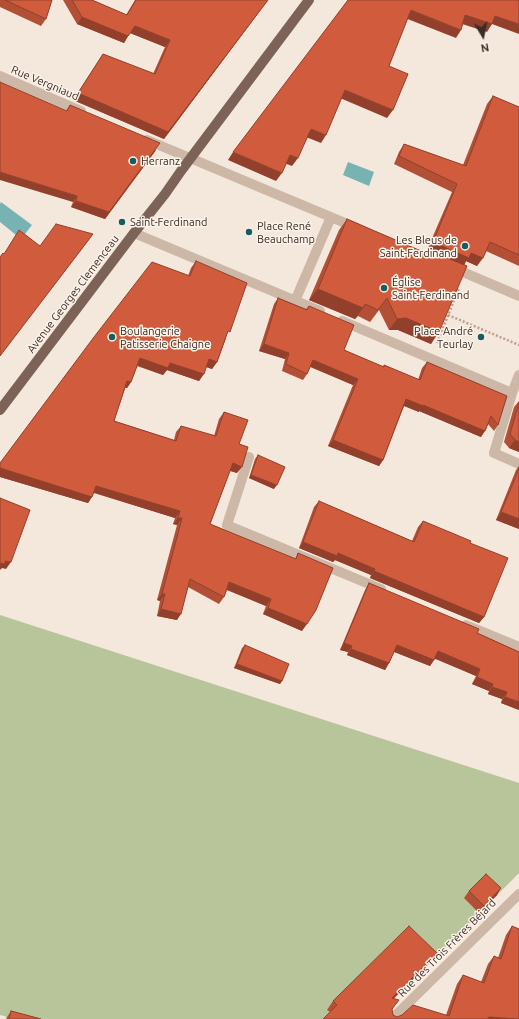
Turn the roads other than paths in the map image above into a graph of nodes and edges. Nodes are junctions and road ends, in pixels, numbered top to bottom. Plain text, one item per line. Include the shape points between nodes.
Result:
1 (309, 0) edge
2 (0, 76) edge
3 (92, 116) edge
4 (142, 137) edge
5 (191, 158) junction
6 (331, 217) junction
7 (134, 232) junction
8 (367, 232) edge
9 (444, 264) edge
10 (519, 296) edge
11 (295, 301) junction
12 (519, 375) edge
13 (512, 393) junction
14 (0, 410) edge
15 (249, 457) edge
16 (519, 464) edge
17 (388, 592) edge
18 (453, 619) edge
19 (519, 647) edge
20 (519, 894) edge
21 (392, 1019) edge

1 - 5 main road, Avenue Georges Clemenceau
2 - 3 street, Rue Vergniaud
4 - 5 street
5 - 6 street
5 - 7 main road, Avenue Georges Clemenceau
6 - 8 street
6 - 11 street
7 - 11 street
7 - 14 main road, Avenue Georges Clemenceau
9 - 10 street
11 - 13 street
12 - 13 street
13 - 16 street via 494,453
15 - 17 street via 227,525
18 - 19 street
20 - 21 street, Rue des Trois Frères Béjard

